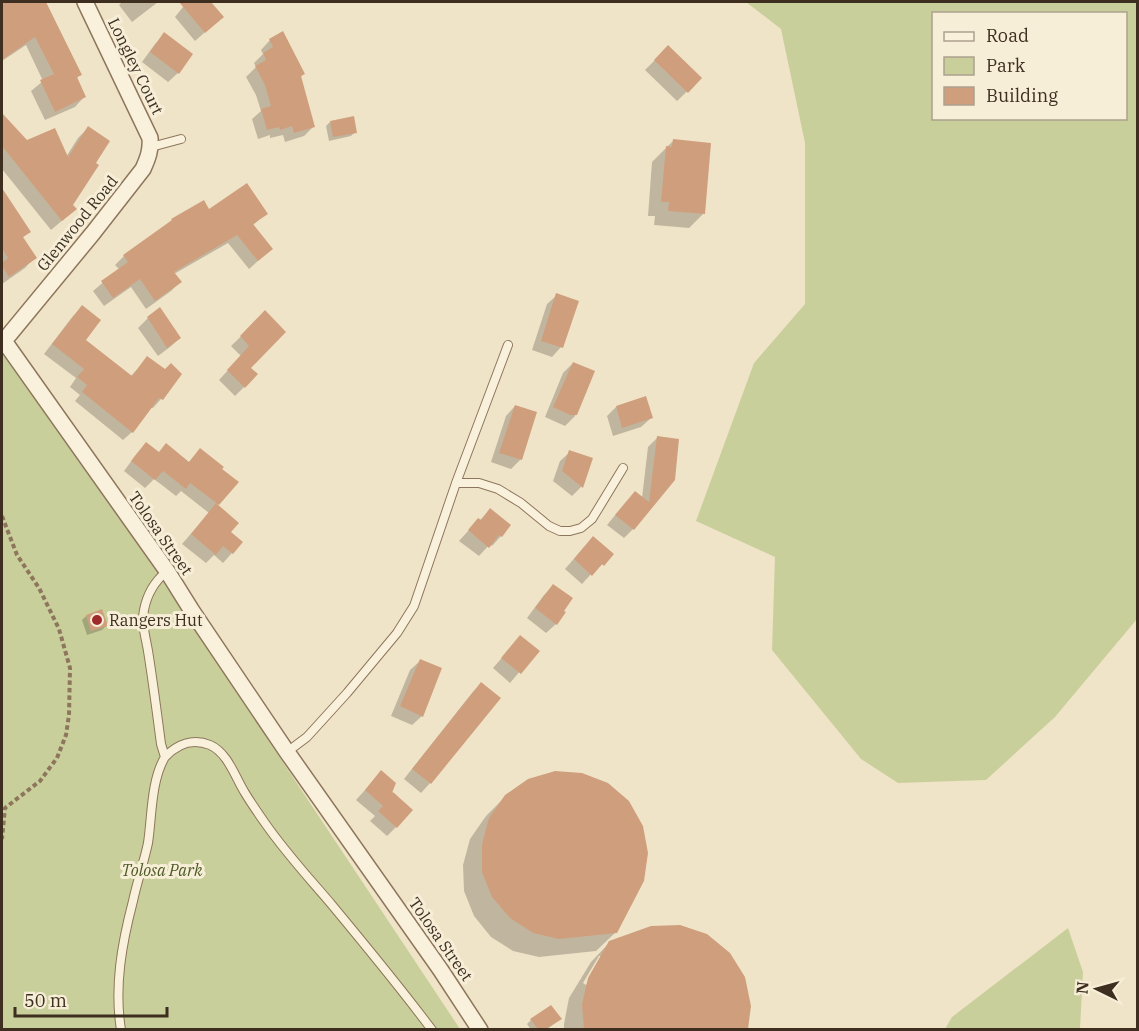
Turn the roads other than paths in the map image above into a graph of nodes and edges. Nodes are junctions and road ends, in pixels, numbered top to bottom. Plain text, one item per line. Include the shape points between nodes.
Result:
1 (85, 2) edge
2 (181, 139) dead end
3 (151, 147) junction
4 (3, 340) edge
5 (508, 345) dead end
6 (623, 468) dead end
7 (456, 483) junction
8 (167, 571) junction
9 (287, 752) junction
10 (165, 757) junction
11 (121, 1029) edge
12 (432, 1029) edge
13 (480, 1029) edge

1 - 3 street, Longley Court via 145,126
2 - 3 lane
3 - 4 street, Glenwood Road via 143,169
4 - 8 street, Tolosa Street
5 - 7 lane
6 - 7 lane via 592,519 570,531 549,526 498,489 479,483
7 - 9 lane via 414,606 397,633 347,693 307,737
8 - 9 street, Tolosa Street
8 - 10 lane via 155,583 142,621
9 - 13 street, Tolosa Street
10 - 11 lane via 156,780 147,844 120,961
10 - 12 lane via 189,742 219,751 275,837

